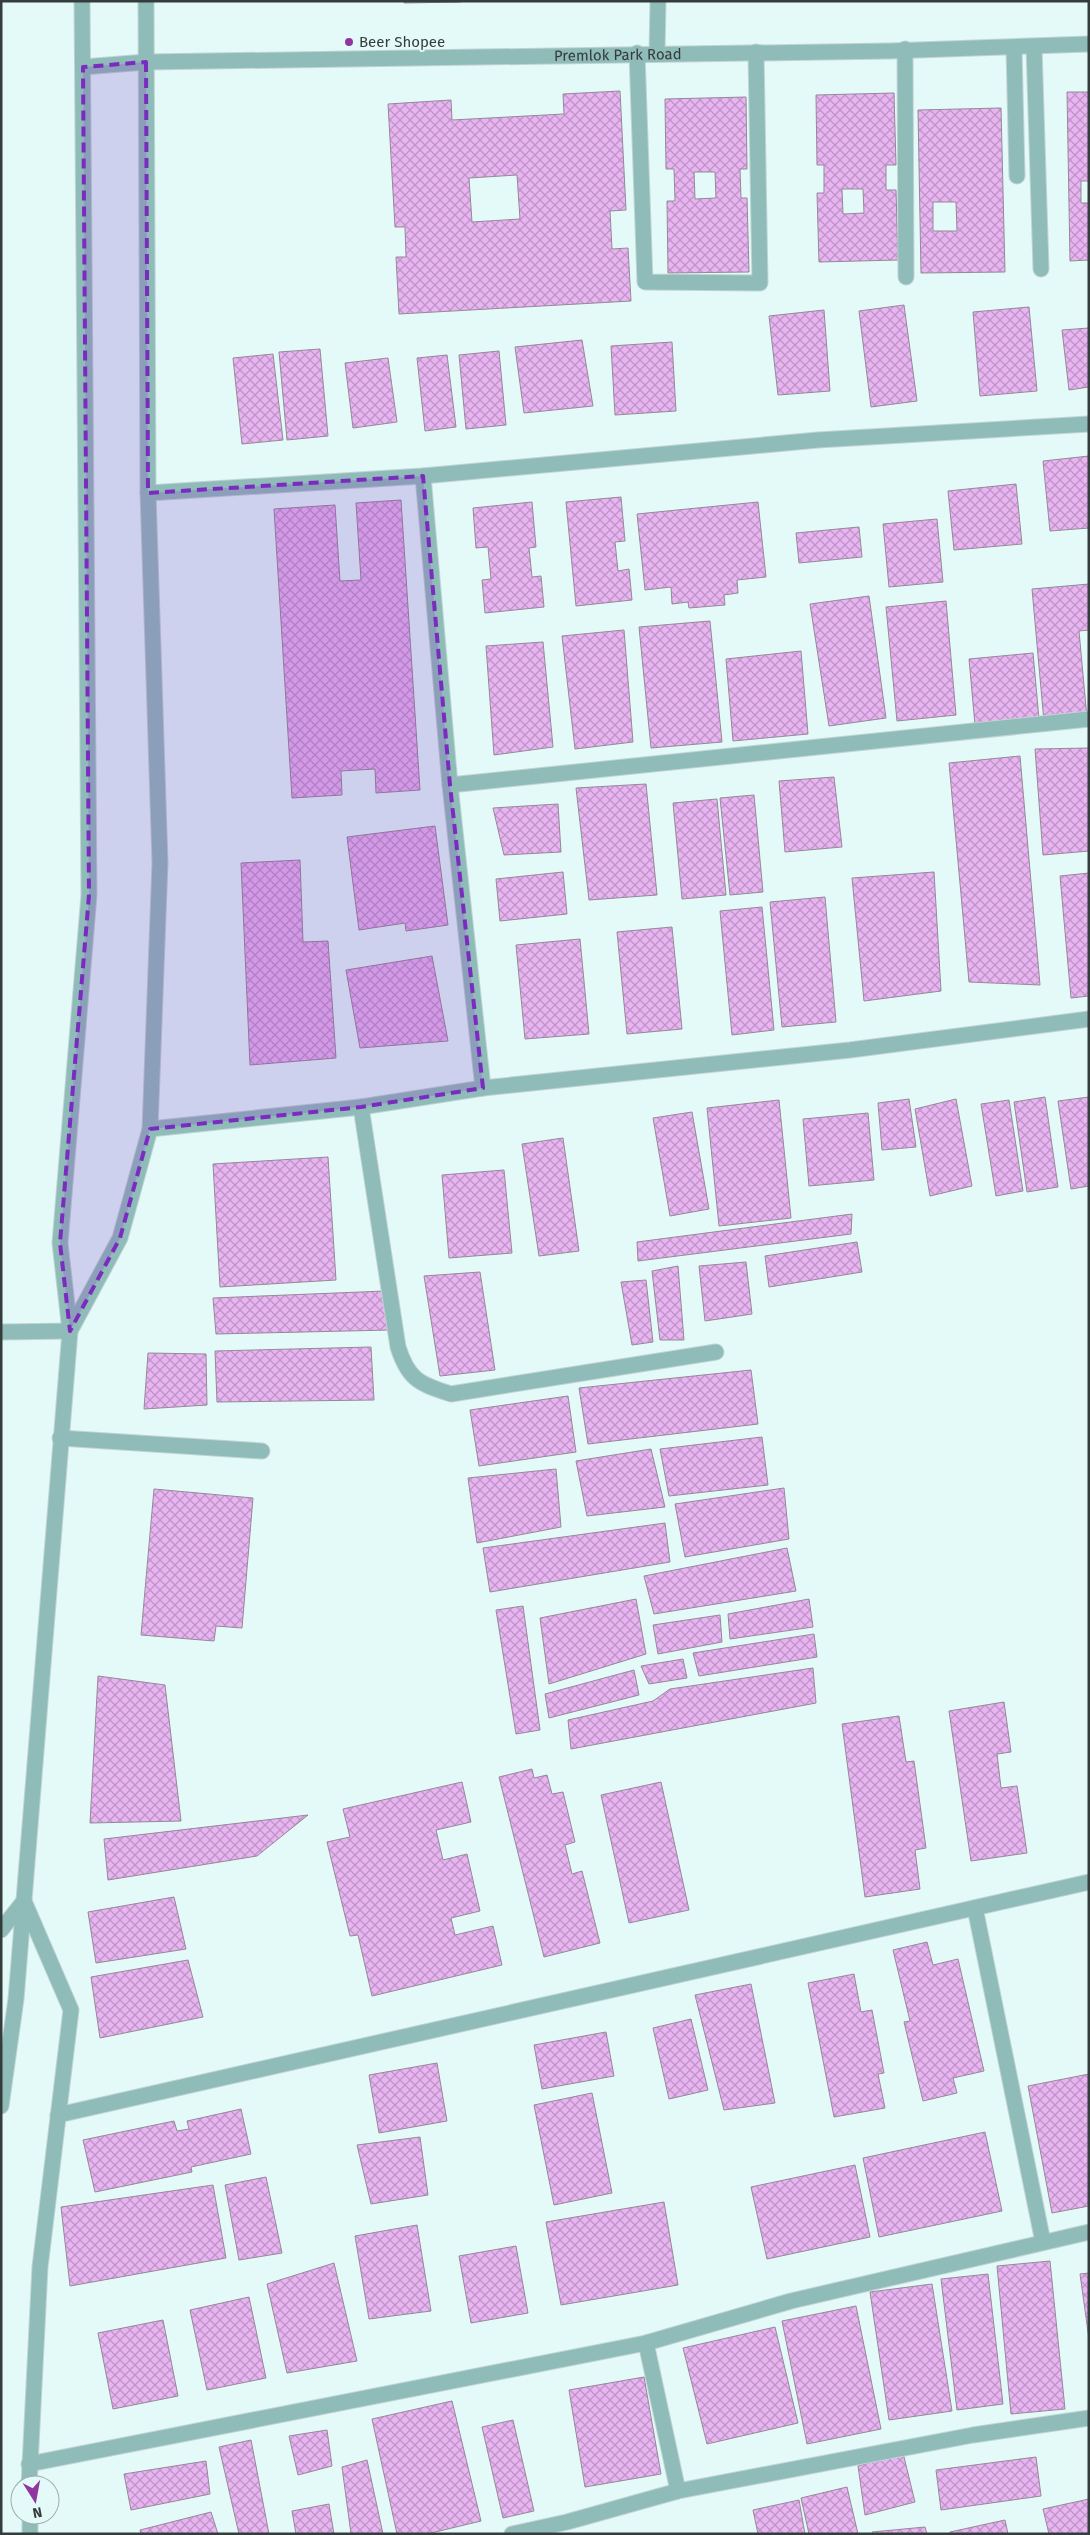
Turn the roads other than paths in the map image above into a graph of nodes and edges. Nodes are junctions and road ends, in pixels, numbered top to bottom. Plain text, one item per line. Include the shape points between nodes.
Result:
1 (82, 1) edge
2 (146, 1) edge
3 (658, 1) edge
4 (1089, 44) edge
5 (1034, 47) junction
6 (1014, 48) junction
7 (905, 50) junction
8 (756, 52) junction
9 (637, 53) junction
10 (657, 53) junction
11 (146, 62) junction
12 (83, 66) junction
13 (1017, 176) dead end
14 (1041, 269) dead end
15 (906, 277) dead end
16 (1089, 424) edge
17 (423, 476) junction
18 (148, 493) junction
19 (1089, 719) edge
20 (450, 785) junction
21 (1089, 1019) edge
22 (483, 1088) junction
23 (361, 1107) junction
24 (150, 1129) junction
25 (70, 1331) junction
26 (1, 1332) edge
27 (716, 1352) dead end
28 (60, 1438) junction
29 (262, 1451) dead end
30 (1089, 1882) edge
31 (24, 1901) junction
32 (975, 1908) junction
33 (1, 1930) edge
34 (1, 2106) edge
35 (58, 2115) junction
36 (1089, 2232) edge
37 (1043, 2242) junction
38 (646, 2343) junction
39 (1089, 2418) edge
40 (29, 2464) junction
41 (29, 2475) edge
42 (678, 2491) junction
43 (569, 2528) edge
44 (512, 2534) edge

1 - 12 street
2 - 11 street
3 - 10 street
4 - 5 street, Premlok Park Road
5 - 6 street, Premlok Park Road
5 - 14 street
6 - 7 street, Premlok Park Road
6 - 13 street
7 - 8 street, Premlok Park Road
7 - 15 street
8 - 9 street via 760,282 646,282
8 - 10 street, Premlok Park Road
9 - 10 street, Premlok Park Road
9 - 11 street, Premlok Park Road
11 - 12 street, Premlok Park Road
11 - 18 street
12 - 25 street via 89,895 60,1243
16 - 17 street via 818,440
17 - 18 street
17 - 20 street
18 - 24 street via 160,862
19 - 20 street
20 - 22 street
21 - 22 street via 850,1050
22 - 23 street
23 - 24 street
23 - 27 street via 398,1346 405,1368 425,1386 451,1394
24 - 25 street via 120,1238
25 - 26 street
25 - 28 street
28 - 29 street
28 - 31 street
30 - 32 street
31 - 33 street
31 - 34 street via 16,1999
31 - 35 street via 71,2010
32 - 35 street
32 - 37 street
35 - 40 street via 40,2267
36 - 37 street
37 - 38 street via 791,2301
38 - 40 street
38 - 42 street
39 - 42 street via 973,2435
40 - 41 street
42 - 43 street
43 - 44 street

